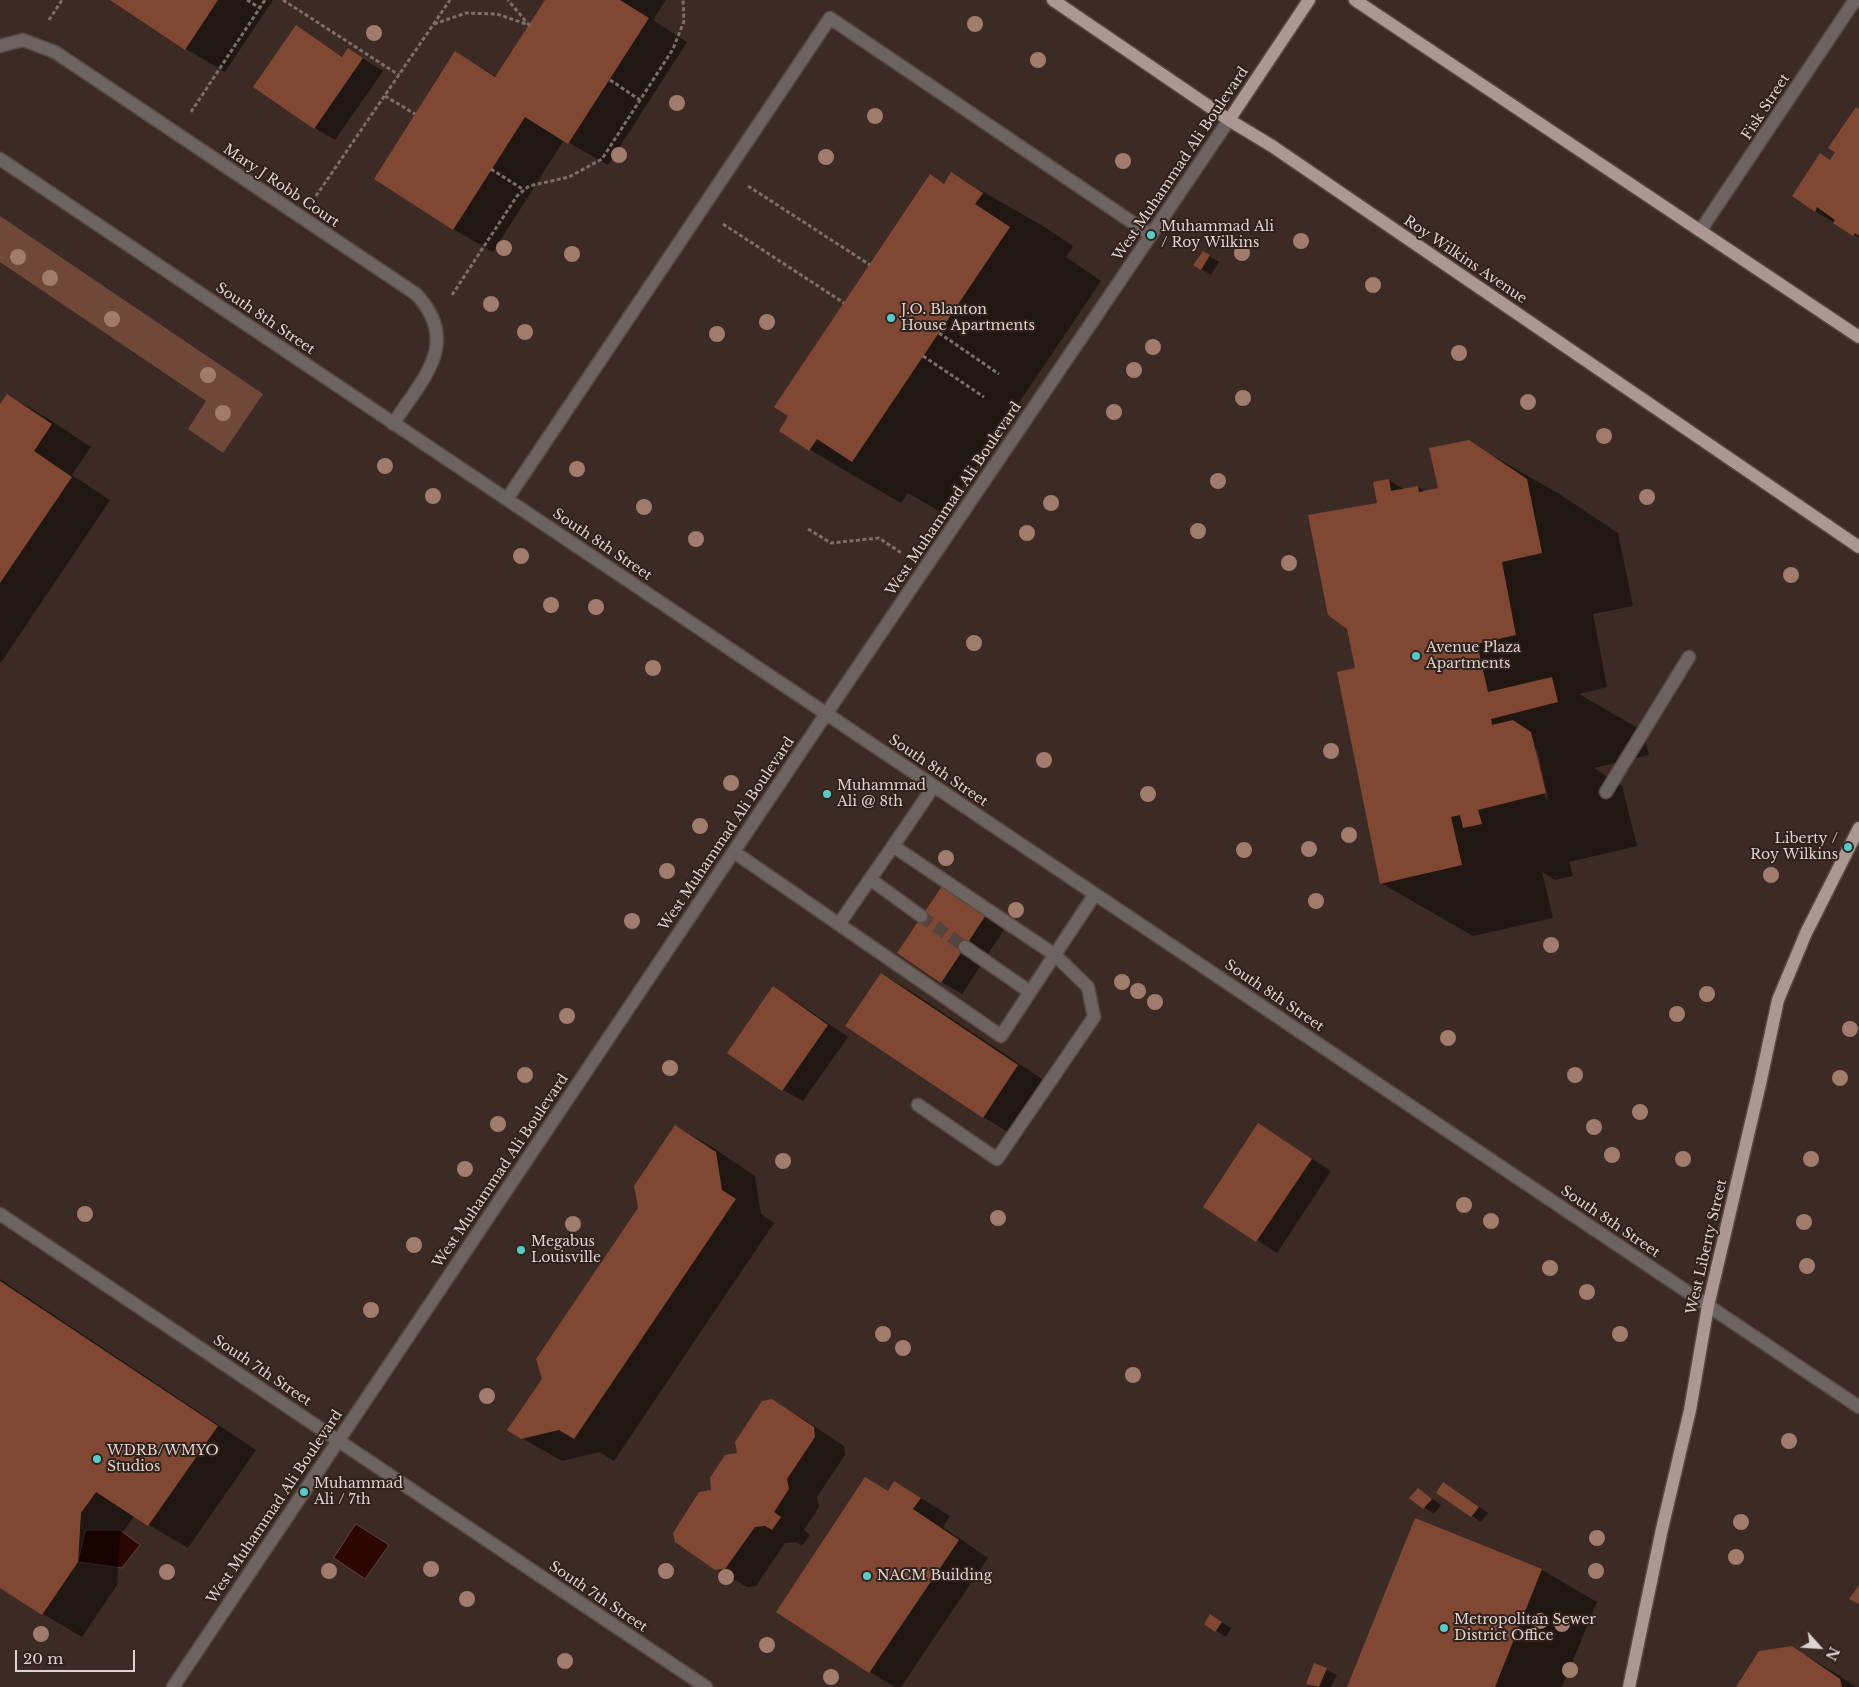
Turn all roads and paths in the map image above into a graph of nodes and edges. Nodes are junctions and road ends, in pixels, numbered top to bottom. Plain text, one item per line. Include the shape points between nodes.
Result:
1 (248, 0) edge
2 (266, 0) edge
3 (283, 0) edge
4 (450, 0) edge
5 (508, 0) edge
6 (684, 0) edge
7 (1053, 0) edge
8 (1309, 0) edge
9 (1355, 0) edge
10 (1855, 5) edge
11 (260, 8) junction
12 (432, 25) junction
13 (0, 46) edge
14 (399, 74) junction
15 (610, 80) dead end
16 (385, 96) junction
17 (640, 100) junction
18 (415, 114) dead end
19 (1230, 120) junction
20 (176, 134) junction
21 (0, 159) edge
22 (492, 169) dead end
23 (726, 172) junction
24 (524, 190) junction
25 (702, 210) junction
26 (301, 218) junction
27 (1700, 231) junction
28 (1151, 235) junction
29 (870, 265) dead end
30 (844, 303) dead end
31 (435, 321) junction
32 (939, 333) dead end
33 (1859, 337) edge
34 (923, 356) dead end
35 (999, 374) dead end
36 (984, 396) dead end
37 (394, 424) junction
38 (507, 499) junction
39 (808, 529) dead end
40 (1859, 547) edge
41 (925, 568) junction
42 (1689, 657) dead end
43 (826, 714) junction
44 (934, 786) junction
45 (1606, 792) dead end
46 (1859, 828) edge
47 (893, 846) junction
48 (734, 852) junction
49 (870, 879) junction
50 (1095, 894) junction
51 (921, 916) tunnel mouth
52 (839, 924) junction
53 (965, 947) tunnel mouth
54 (1055, 955) junction
55 (1030, 992) junction
56 (918, 1106) dead end
57 (0, 1214) edge
58 (1708, 1306) junction
59 (1859, 1407) edge
60 (338, 1440) junction
61 (172, 1687) edge
62 (706, 1687) edge
63 (1629, 1687) edge

1 - 11 path
2 - 11 path
3 - 14 path
4 - 12 path
5 - 12 path via 529,25 497,14 466,13
6 - 17 path via 684,21 673,49
7 - 19 main road, Roy Wilkins Avenue
8 - 19 main road, West Muhammad Ali Boulevard
9 - 27 main road
10 - 27 street, Fisk Street
11 - 20 path
12 - 14 path
13 - 20 street, Mary J Robb Court via 23,40 55,52
14 - 16 path
15 - 17 path
16 - 18 path
16 - 26 path
17 - 24 path via 602,158 569,177
19 - 28 street, West Muhammad Ali Boulevard
19 - 40 main road, Roy Wilkins Avenue
20 - 26 street, Mary J Robb Court
21 - 37 street, South 8th Street
22 - 24 path
23 - 25 street
23 - 28 street via 830,18
23 - 29 path
24 - 31 path via 516,196
25 - 30 path
25 - 38 street
26 - 31 street, Mary J Robb Court via 416,294
27 - 33 main road
28 - 41 street, West Muhammad Ali Boulevard
31 - 37 street, Mary J Robb Court via 438,339 434,360
32 - 35 path
34 - 36 path
37 - 38 street, South 8th Street
38 - 43 street, South 8th Street
39 - 41 path via 830,543 879,538
41 - 43 street, West Muhammad Ali Boulevard
42 - 45 street
43 - 44 street, South 8th Street
43 - 48 street, West Muhammad Ali Boulevard
44 - 47 street
44 - 50 street, South 8th Street
46 - 58 main road, West Liberty Street via 1806,933 1778,1000
47 - 49 street
47 - 54 street
48 - 52 street
48 - 60 street, West Muhammad Ali Boulevard
49 - 51 street
49 - 52 street
50 - 54 street
50 - 58 street, South 8th Street
52 - 55 street via 1001,1036
53 - 55 street
54 - 55 street
54 - 56 street via 1088,987 1094,1017 997,1159
57 - 60 street, South 7th Street
58 - 59 street, South 8th Street
58 - 63 main road, West Liberty Street via 1690,1410
60 - 61 street, West Muhammad Ali Boulevard
60 - 62 street, South 7th Street

